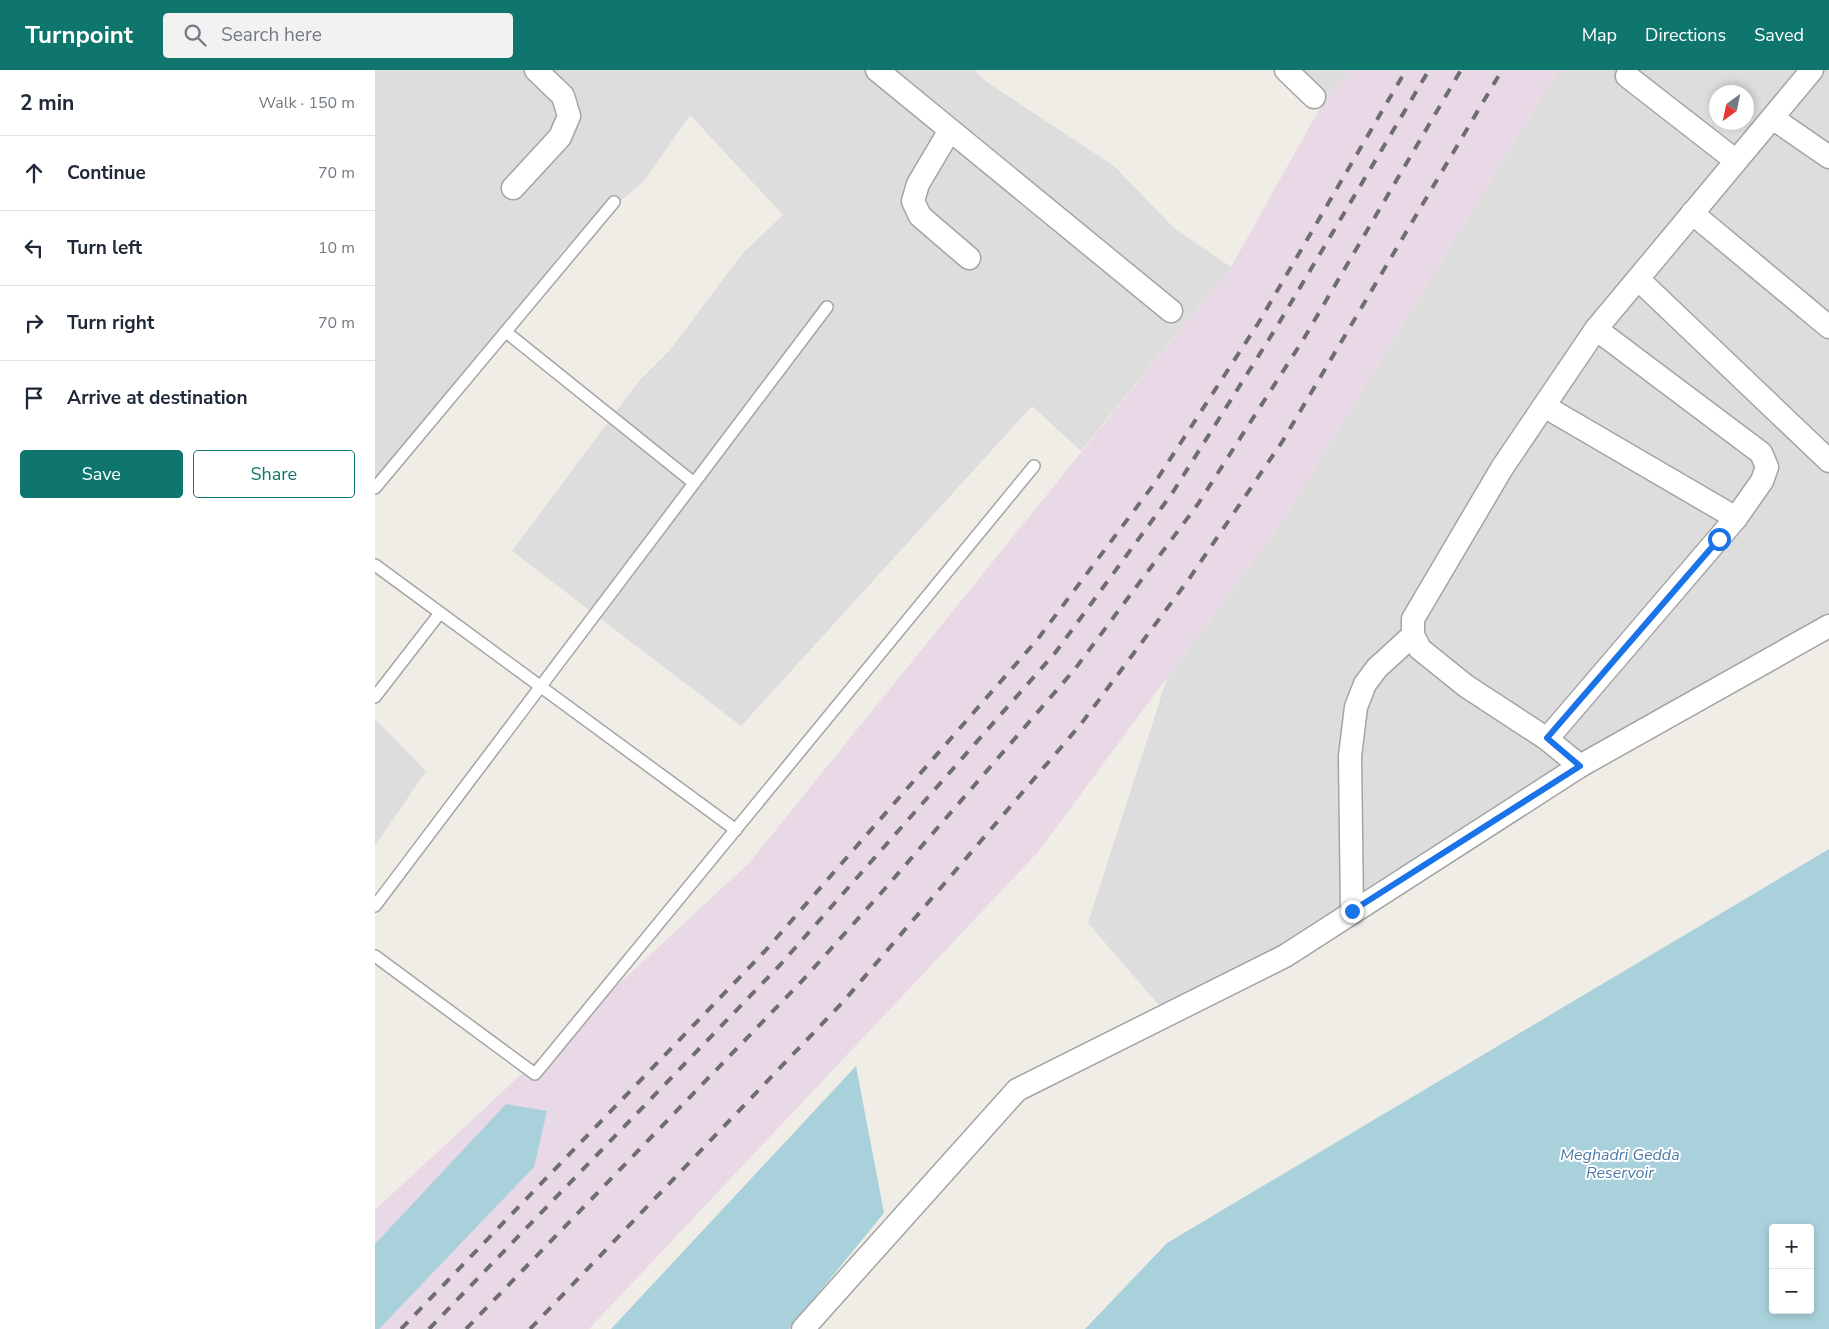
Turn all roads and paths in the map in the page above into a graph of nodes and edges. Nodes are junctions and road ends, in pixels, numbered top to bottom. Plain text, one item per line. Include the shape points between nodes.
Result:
1 (536, 70) edge
2 (877, 70) edge
3 (1286, 70) edge
4 (1805, 73) edge
5 (1627, 76) dead end
6 (1314, 97) dead end
7 (1774, 119) junction
8 (950, 130) junction
9 (1829, 157) edge
10 (1735, 160) junction
11 (513, 188) dead end
12 (615, 202) dead end
13 (1692, 213) junction
14 (969, 258) dead end
15 (1638, 279) junction
16 (827, 307) dead end
17 (1171, 311) dead end
18 (1829, 327) edge
19 (1597, 329) junction
20 (506, 332) junction
21 (1544, 406) junction
22 (1829, 461) edge
23 (1034, 466) dead end
24 (694, 483) junction
25 (375, 488) edge
26 (1736, 518) junction
27 (375, 565) edge
28 (440, 613) junction
29 (1829, 626) edge
30 (1413, 635) junction
31 (541, 686) junction
32 (375, 697) edge
33 (1547, 738) junction
34 (1580, 766) junction
35 (736, 830) junction
36 (375, 906) edge
37 (1352, 911) junction
38 (375, 956) edge
39 (803, 1329) edge

1 - 11 street via 563,96 569,116 561,137
2 - 8 street
3 - 6 street
4 - 7 street
5 - 10 street
7 - 9 street
7 - 10 street
8 - 14 street via 918,184 913,201 920,216
8 - 17 street
10 - 13 street
12 - 20 lane
13 - 15 street
13 - 18 street
15 - 19 street
15 - 22 street
16 - 24 lane
19 - 21 street
19 - 26 street via 1761,453 1767,467 1762,481
20 - 24 lane
20 - 25 lane
21 - 26 street
21 - 30 street via 1501,468 1420,603 1413,619
23 - 35 lane
24 - 31 lane
26 - 33 street
27 - 28 lane
28 - 31 lane
28 - 32 lane
29 - 34 street
30 - 33 street via 1420,649 1466,686
30 - 37 street via 1377,668 1365,684 1356,707 1350,756
31 - 35 lane
31 - 36 lane
33 - 34 street
34 - 37 street
35 - 38 lane via 535,1074
37 - 39 street via 1285,956 1017,1090

